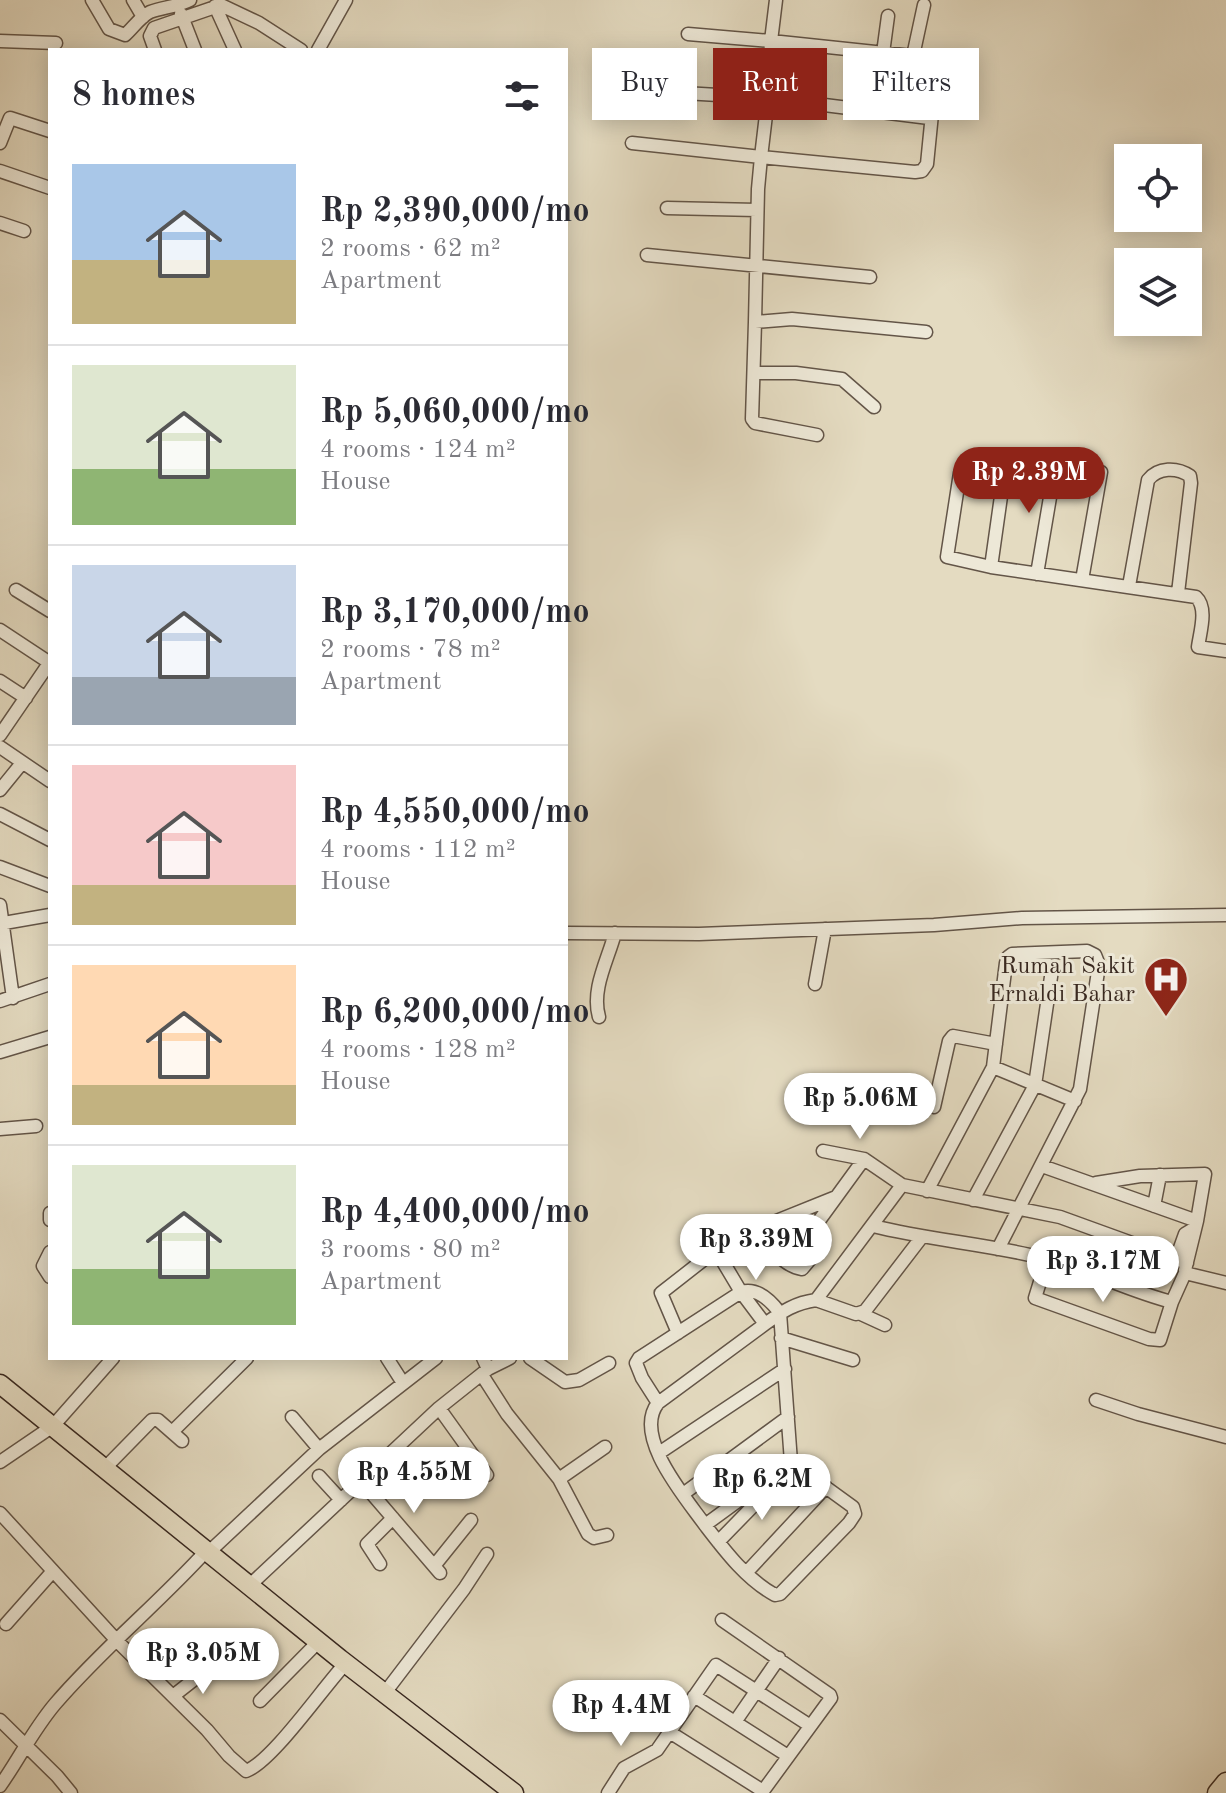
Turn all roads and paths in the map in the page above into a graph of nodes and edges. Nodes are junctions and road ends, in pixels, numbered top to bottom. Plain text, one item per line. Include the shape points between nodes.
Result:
1 (92, 0) edge
2 (133, 0) edge
3 (345, 2) edge
4 (924, 5) dead end
5 (215, 6) junction
6 (775, 7) edge
7 (181, 8) edge
8 (888, 16) dead end
9 (143, 17) junction
10 (688, 34) dead end
11 (324, 39) edge
12 (0, 41) edge
13 (771, 41) junction
14 (56, 43) dead end
15 (155, 48) edge
16 (194, 48) edge
17 (234, 48) edge
18 (298, 48) edge
19 (771, 48) edge
20 (884, 48) edge
21 (915, 48) edge
22 (843, 49) edge
23 (5, 116) edge
24 (765, 120) edge
25 (929, 120) edge
26 (48, 130) edge
27 (0, 143) edge
28 (632, 143) dead end
29 (761, 157) junction
30 (0, 171) edge
31 (48, 187) edge
32 (667, 208) dead end
33 (757, 210) junction
34 (0, 223) edge
35 (24, 231) dead end
36 (647, 255) dead end
37 (755, 265) junction
38 (870, 277) dead end
39 (755, 322) junction
40 (926, 332) dead end
41 (754, 373) junction
42 (874, 407) dead end
43 (817, 435) dead end
44 (991, 567) junction
45 (1037, 574) junction
46 (1082, 580) junction
47 (1129, 586) junction
48 (16, 590) dead end
49 (1178, 593) junction
50 (48, 610) edge
51 (0, 630) edge
52 (1226, 651) edge
53 (48, 661) edge
54 (48, 665) edge
55 (0, 681) edge
56 (26, 698) junction
57 (0, 735) edge
58 (0, 747) edge
59 (22, 763) junction
60 (48, 780) edge
61 (0, 790) edge
62 (0, 814) edge
63 (48, 839) edge
64 (0, 867) edge
65 (48, 885) edge
66 (0, 905) edge
67 (48, 915) edge
68 (1226, 915) edge
69 (4, 923) junction
70 (825, 929) junction
71 (568, 933) edge
72 (615, 933) junction
73 (1006, 963) junction
74 (815, 984) dead end
75 (48, 985) edge
76 (7, 1000) edge
77 (599, 1017) dead end
78 (48, 1038) edge
79 (996, 1044) junction
80 (0, 1052) edge
81 (993, 1067) junction
82 (1035, 1085) junction
83 (1075, 1101) junction
84 (934, 1107) dead end
85 (36, 1126) dead end
86 (0, 1129) edge
87 (823, 1151) dead end
88 (864, 1159) junction
89 (1042, 1166) junction
90 (1160, 1175) junction
91 (1093, 1184) junction
92 (902, 1185) junction
93 (927, 1191) junction
94 (836, 1197) junction
95 (973, 1200) junction
96 (1154, 1206) junction
97 (1020, 1207) junction
98 (799, 1212) junction
99 (1196, 1225) junction
100 (873, 1226) junction
101 (757, 1228) junction
102 (813, 1229) junction
103 (921, 1238) junction
104 (998, 1249) junction
105 (716, 1250) junction
106 (48, 1256) edge
107 (1047, 1259) junction
108 (1183, 1265) junction
109 (48, 1274) edge
110 (1226, 1283) edge
111 (741, 1292) junction
112 (816, 1300) junction
113 (1172, 1302) junction
114 (780, 1313) junction
115 (861, 1314) junction
116 (765, 1324) junction
117 (885, 1325) dead end
118 (678, 1333) junction
119 (781, 1338) junction
120 (111, 1360) edge
121 (245, 1360) edge
122 (388, 1360) edge
123 (433, 1360) edge
124 (504, 1360) edge
125 (533, 1360) edge
126 (853, 1360) dead end
127 (609, 1363) dead end
128 (485, 1367) edge
129 (785, 1369) junction
130 (403, 1383) junction
131 (0, 1384) edge
132 (1096, 1400) dead end
133 (658, 1403) junction
134 (439, 1408) junction
135 (292, 1417) dead end
136 (788, 1417) junction
137 (53, 1426) junction
138 (1226, 1437) edge
139 (398, 1447) junction
140 (605, 1447) dead end
141 (319, 1449) junction
142 (659, 1453) junction
143 (0, 1462) edge
144 (791, 1462) junction
145 (104, 1469) junction
146 (487, 1475) dead end
147 (319, 1476) dead end
148 (559, 1479) junction
149 (768, 1480) junction
150 (361, 1481) junction
151 (826, 1487) junction
152 (439, 1489) dead end
153 (683, 1494) junction
154 (341, 1500) junction
155 (0, 1513) edge
156 (393, 1518) junction
157 (471, 1520) dead end
158 (705, 1525) junction
159 (607, 1535) dead end
160 (718, 1542) junction
161 (208, 1551) junction
162 (487, 1554) dead end
163 (380, 1564) dead end
164 (53, 1571) junction
165 (746, 1573) junction
166 (250, 1585) junction
167 (722, 1620) dead end
168 (6, 1624) dead end
169 (115, 1639) junction
170 (319, 1641) junction
171 (233, 1649) dead end
172 (779, 1658) junction
173 (346, 1663) junction
174 (757, 1690) junction
175 (384, 1694) junction
176 (173, 1696) junction
177 (694, 1696) junction
178 (260, 1701) dead end
179 (0, 1720) edge
180 (735, 1722) junction
181 (809, 1725) junction
182 (671, 1733) junction
183 (24, 1744) junction
184 (788, 1756) junction
185 (1226, 1782) edge
186 (0, 1786) edge
187 (71, 1793) edge
188 (514, 1793) edge
189 (608, 1793) edge
190 (1217, 1793) edge

1 - 9 street via 117,34 125,35
2 - 9 street
3 - 11 street
4 - 21 street
5 - 7 street
5 - 17 street
5 - 18 street via 231,8
6 - 13 street
7 - 9 street
7 - 15 street via 151,32
7 - 16 street
8 - 20 street
10 - 13 street
12 - 14 street
13 - 19 street
13 - 22 street
23 - 26 street
23 - 27 street
24 - 29 street
25 - 29 street via 927,164 922,171
28 - 29 street
29 - 33 street
30 - 31 street
32 - 33 street
33 - 37 street
34 - 35 street
36 - 37 street
37 - 38 street
37 - 39 street
39 - 40 street via 792,319
39 - 41 street
41 - 42 street via 842,379
41 - 43 street via 753,421
44 - 44 street via 950,560 947,549 960,473 1005,468
44 - 45 street
45 - 46 street
45 - 46 street via 1056,462 1101,472
46 - 47 street
47 - 49 street
47 - 49 street via 1148,480 1158,472 1175,470 1190,476 1191,483
48 - 50 street
49 - 52 street via 1201,601 1198,647
51 - 53 street
54 - 56 street
55 - 56 street
56 - 57 street
58 - 59 street
59 - 60 street
59 - 61 street
62 - 63 street
64 - 65 street
66 - 69 street
67 - 69 street
68 - 70 street via 1022,918
69 - 76 street
70 - 72 street
70 - 74 street
71 - 72 street
72 - 77 street via 596,991
73 - 79 street
73 - 82 street via 1046,963 1052,970
73 - 83 street via 1012,954 1038,952 1087,951 1097,958
75 - 76 street
78 - 80 street
79 - 81 street
79 - 84 street via 953,1036
81 - 82 street
81 - 93 street
82 - 83 street
82 - 95 street
83 - 89 street
85 - 86 street
87 - 88 street
88 - 92 street
88 - 94 street
89 - 91 street
89 - 97 street
90 - 91 street
90 - 96 street
90 - 99 street via 1205,1174
91 - 96 street
92 - 93 street
92 - 100 street
93 - 95 street
94 - 98 street
94 - 102 street
95 - 97 street
96 - 99 street
97 - 104 street
97 - 108 street
98 - 101 street
98 - 102 street
99 - 108 street
100 - 103 street
100 - 112 street
101 - 102 street via 773,1251 796,1269 802,1269 824,1243
101 - 105 street
103 - 104 street
103 - 115 street
104 - 107 street
105 - 111 street
105 - 118 street via 661,1293
106 - 109 street via 43,1266
107 - 113 street
107 - 113 street via 1035,1298 1149,1339 1160,1340
108 - 110 street
108 - 113 street
111 - 114 street via 755,1291
111 - 116 street
111 - 118 street
112 - 114 street via 801,1301
112 - 115 street
114 - 116 street
114 - 119 street
115 - 117 street
116 - 133 street
118 - 133 street via 636,1363
119 - 126 street
119 - 129 street
120 - 137 street
121 - 145 street via 177,1437 152,1420
122 - 130 street
123 - 130 street
124 - 128 street
125 - 127 street via 565,1382
128 - 134 street
128 - 148 street via 507,1414
129 - 136 street
129 - 142 street
130 - 141 street
131 - 137 highway
132 - 138 street
133 - 142 street via 650,1425
134 - 139 street
134 - 146 street
135 - 141 street
136 - 144 street
136 - 153 street
137 - 143 street
137 - 145 highway
139 - 150 street
139 - 152 street
140 - 148 street
141 - 161 street
142 - 153 street
144 - 149 street
144 - 151 street
145 - 161 highway
147 - 154 street
148 - 159 street via 588,1534
149 - 158 street
149 - 160 street via 759,1500
150 - 154 street
150 - 156 street
151 - 165 street
151 - 165 street via 853,1507 849,1523 780,1594
153 - 158 street
154 - 166 street
155 - 164 street
156 - 157 street via 437,1570
156 - 163 street via 367,1544
158 - 160 street
160 - 165 street
161 - 166 highway
161 - 169 street
162 - 175 street
164 - 168 street
164 - 169 street
166 - 170 highway
167 - 172 street
169 - 176 street
169 - 183 street
170 - 173 highway
170 - 178 street
171 - 176 street
172 - 174 street
172 - 181 street via 830,1695
173 - 175 highway
173 - 176 street via 250,1770 241,1768
174 - 177 street via 716,1665
174 - 180 street
174 - 181 street
175 - 188 highway
177 - 180 street
177 - 182 street
179 - 183 street
180 - 184 street
181 - 184 street
182 - 184 street via 763,1791
182 - 189 street via 652,1754 624,1768
183 - 186 street
183 - 187 street
185 - 190 highway

